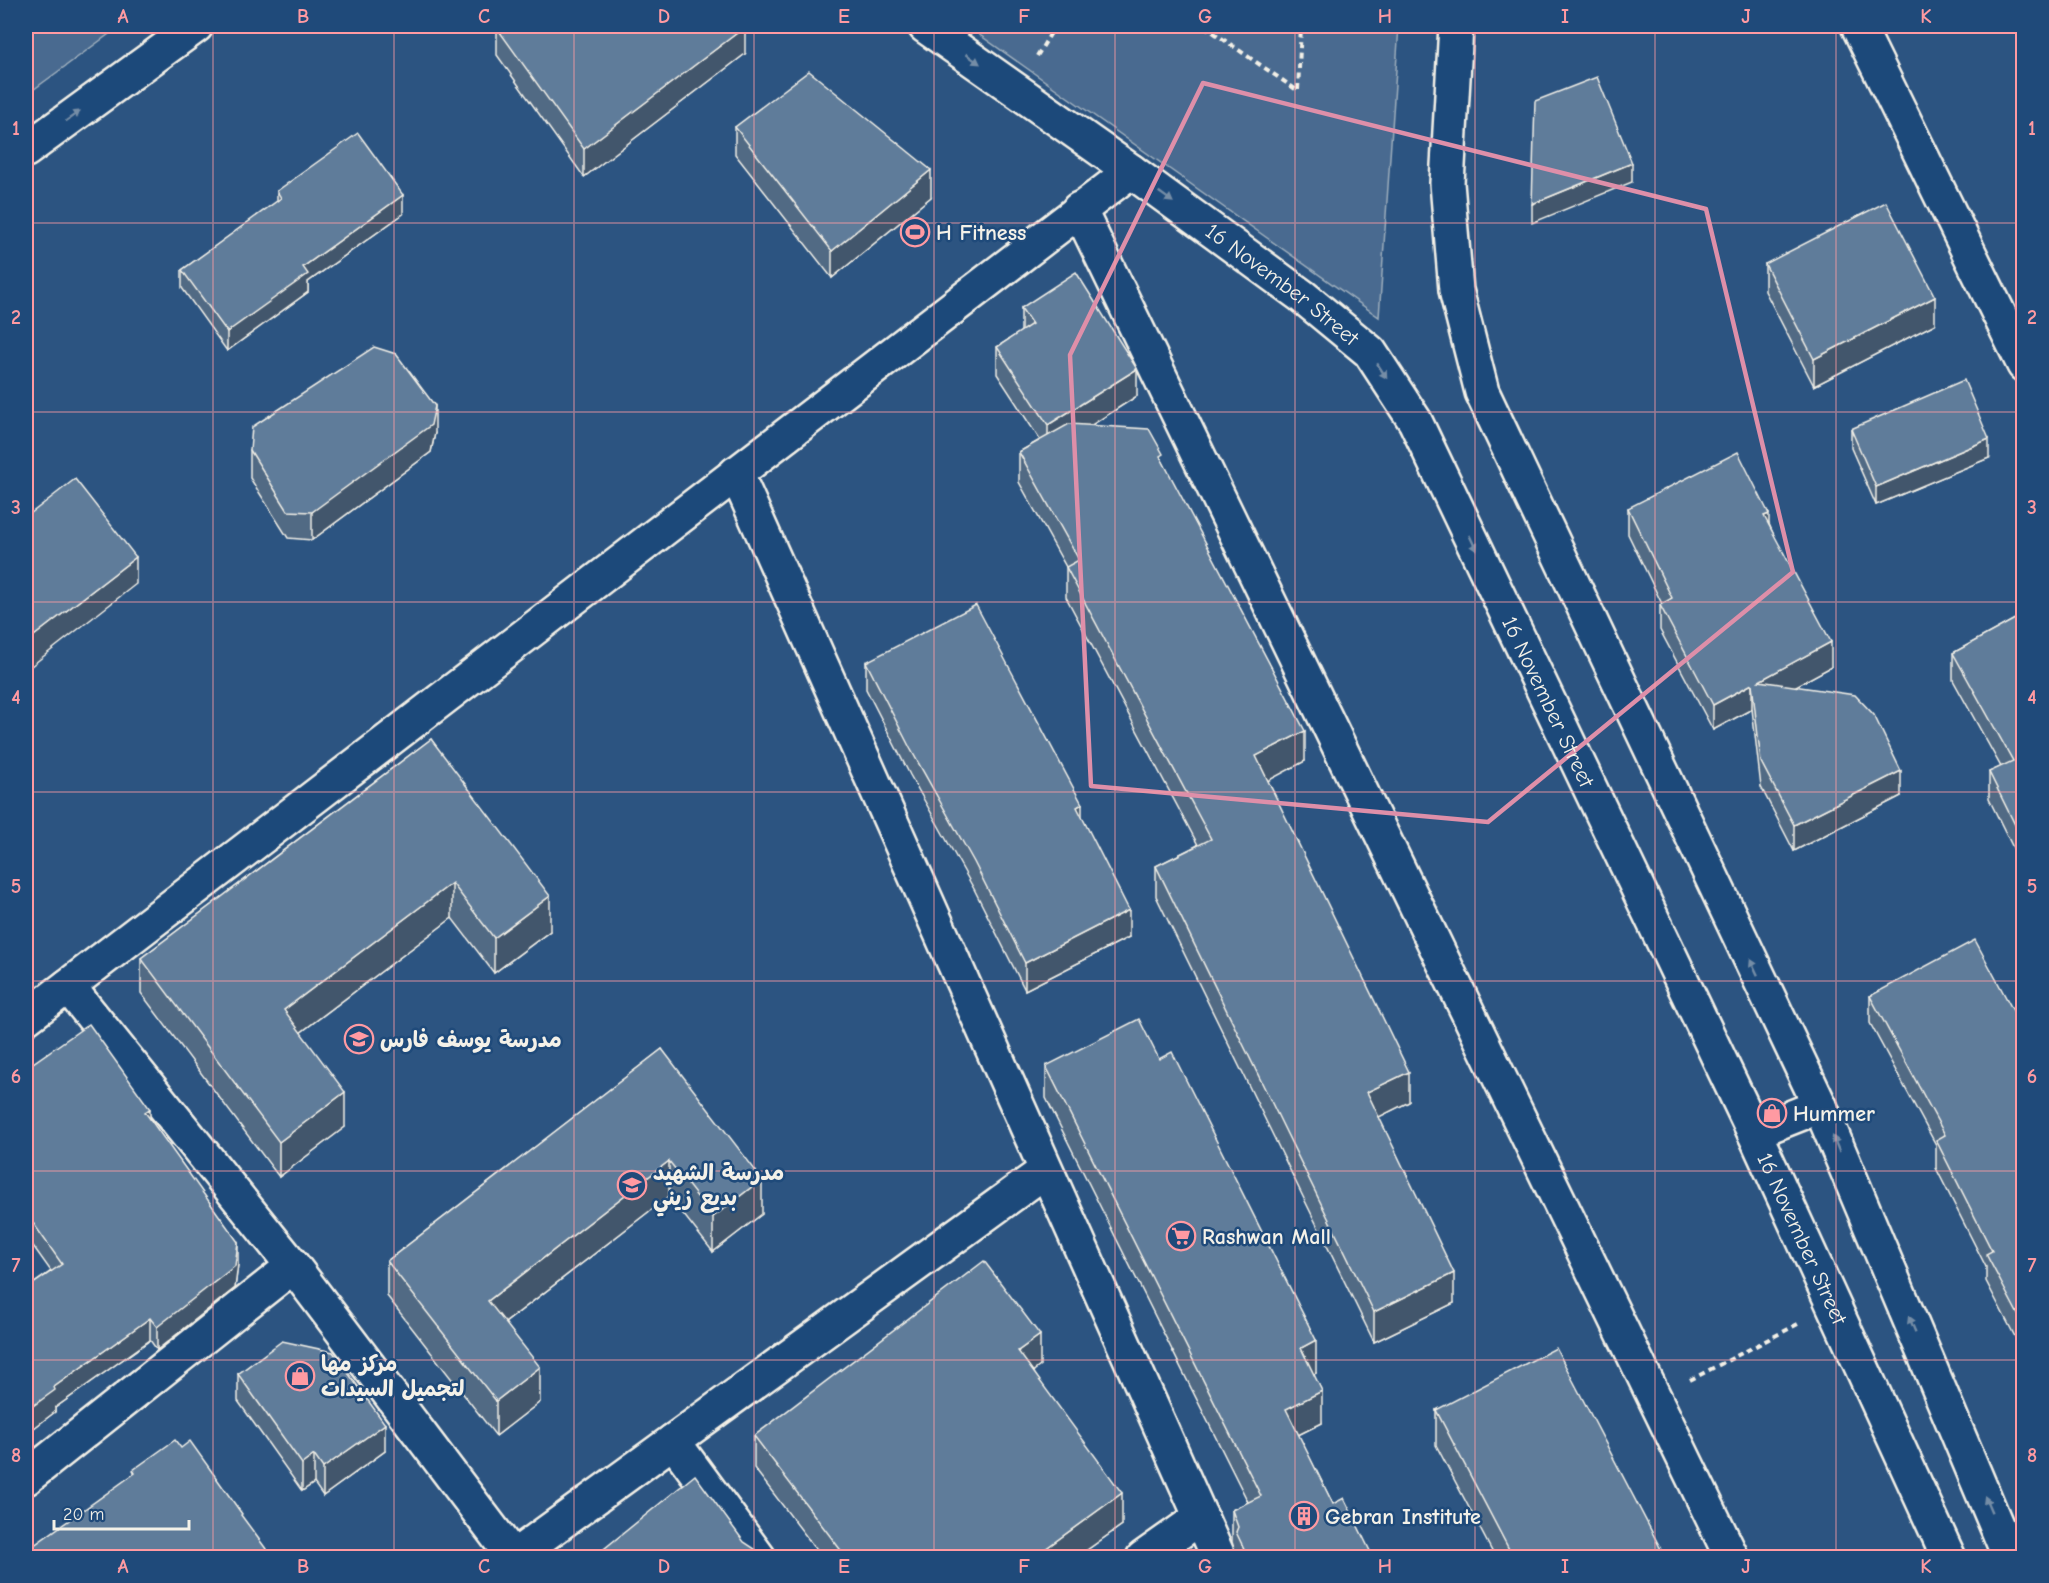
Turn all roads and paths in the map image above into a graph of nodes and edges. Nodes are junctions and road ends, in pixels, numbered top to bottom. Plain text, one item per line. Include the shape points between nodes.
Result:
1 (196, 26) edge
2 (926, 26) edge
3 (1204, 26) edge
4 (1301, 26) edge
5 (1456, 26) edge
6 (1858, 26) edge
7 (26, 150) edge
8 (1131, 171) junction
9 (1079, 209) junction
10 (2024, 365) edge
11 (736, 473) junction
12 (68, 986) junction
13 (26, 1017) edge
14 (1820, 1106) junction
15 (1754, 1132) junction
16 (1045, 1171) junction
17 (293, 1266) junction
18 (1834, 1306) junction
19 (1654, 1398) junction
20 (673, 1441) junction
21 (26, 1478) edge
22 (1201, 1517) junction
23 (512, 1557) edge
24 (759, 1557) edge
25 (1143, 1557) edge
26 (1219, 1557) edge
27 (1731, 1557) edge
28 (1949, 1557) edge
29 (2010, 1557) edge

7 -> 1 street
2 -> 8 street, 16 November Street
3 - 4 path via 1298,91
14 -> 5 street via 1482,392 1456,290 1447,183
6 - 10 street
8 - 9 street
8 -> 15 street, 16 November Street via 1370,352 1415,421
9 - 11 street
9 - 19 street
11 - 12 street
11 - 16 street
12 - 13 street
12 - 17 street
14 - 15 street
29 -> 14 street
15 - 18 street, 16 November Street
16 - 20 street
16 - 22 street
17 - 21 street
17 - 23 street
18 - 19 path
18 - 28 street, 16 November Street
19 - 27 street
20 - 23 street
20 - 24 street
22 - 25 street
22 - 26 street

